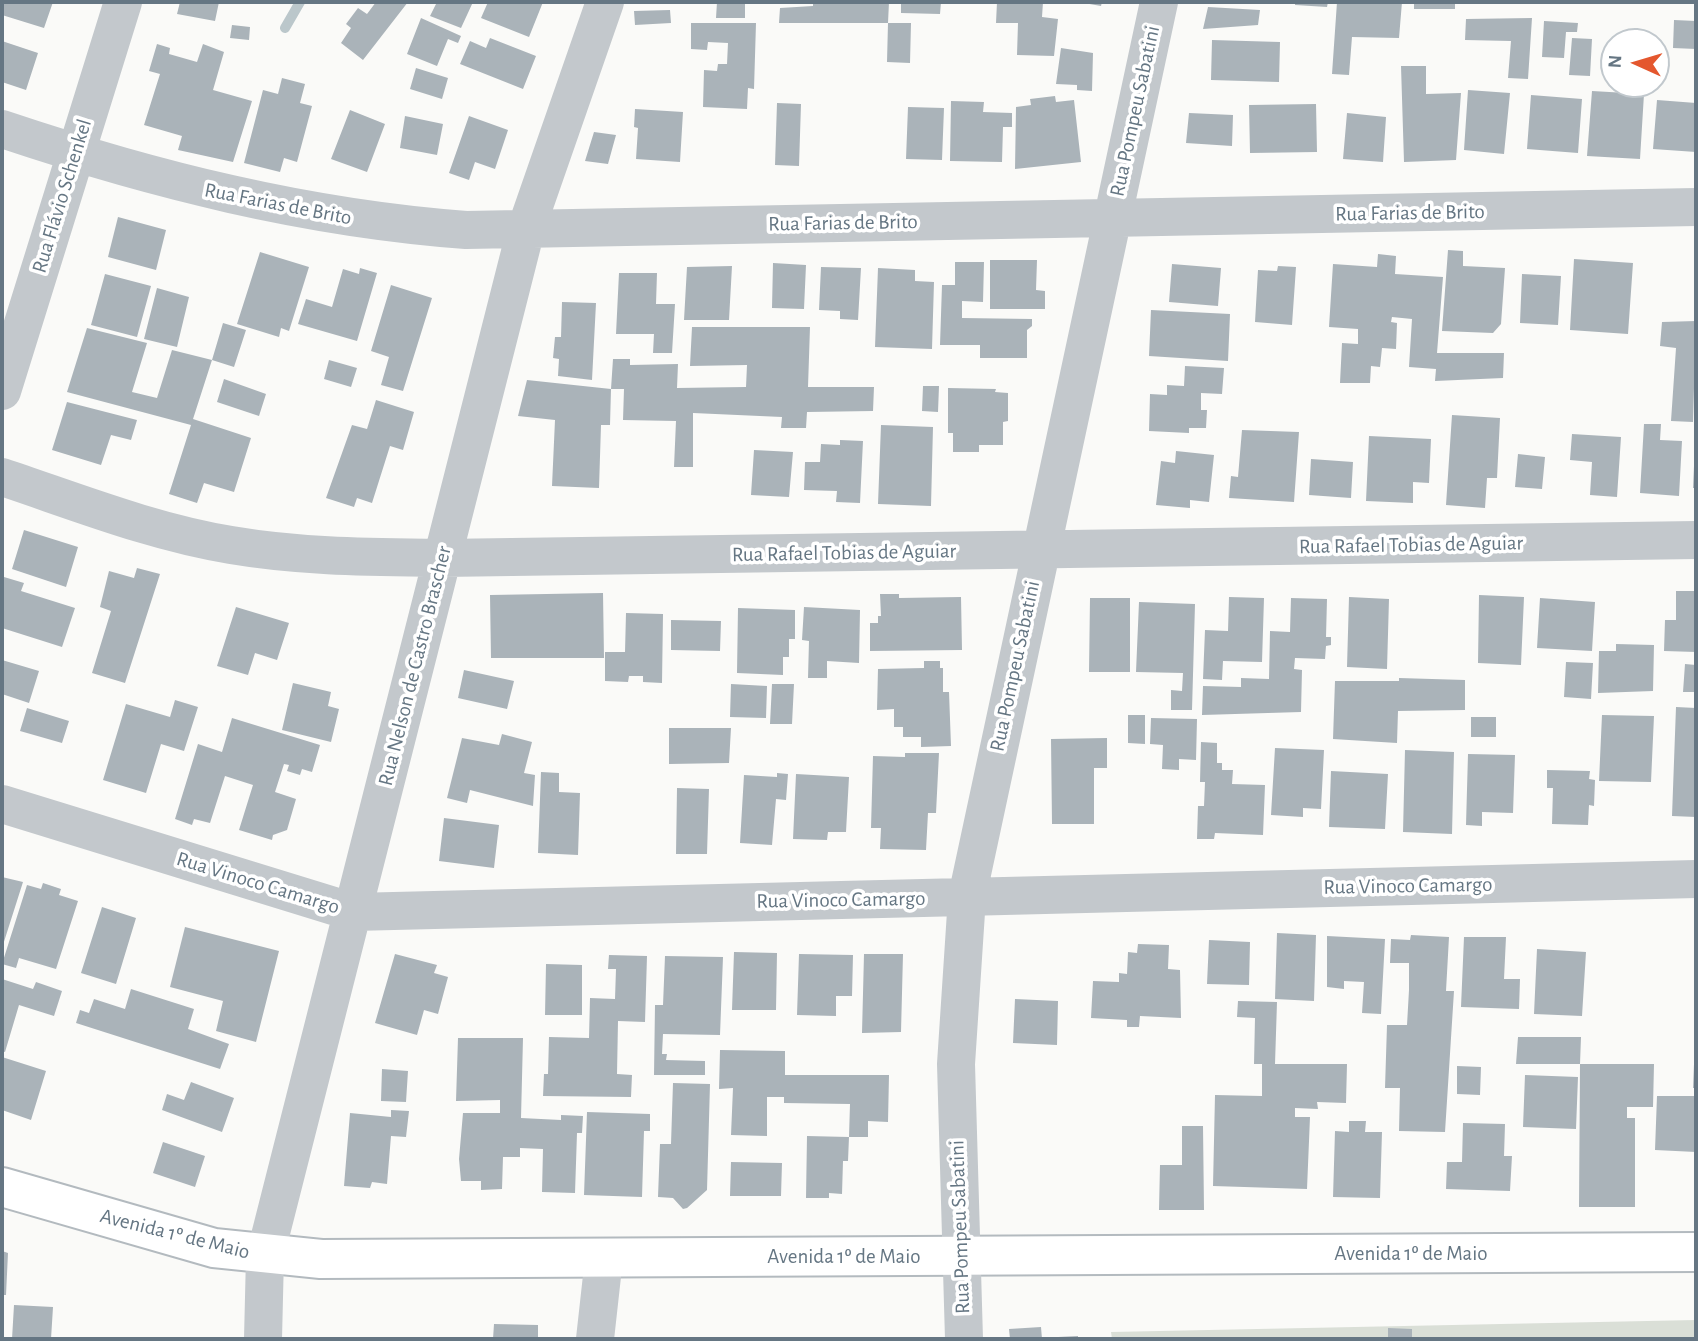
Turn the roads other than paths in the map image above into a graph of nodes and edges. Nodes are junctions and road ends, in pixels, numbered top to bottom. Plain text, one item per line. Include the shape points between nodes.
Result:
1 (123, 2) edge
2 (604, 2) edge
3 (1159, 2) edge
4 (2, 129) edge
5 (75, 154) junction
6 (1696, 207) edge
7 (1111, 218) junction
8 (526, 229) junction
9 (2, 391) edge
10 (2, 477) edge
11 (1696, 540) edge
12 (1040, 550) junction
13 (443, 558) junction
14 (2, 804) edge
15 (1696, 878) edge
16 (967, 897) junction
17 (353, 912) junction
18 (2, 1187) edge
19 (1696, 1252) edge
20 (265, 1256) junction
21 (960, 1256) junction
22 (604, 1258) junction
23 (263, 1339) edge
24 (595, 1339) edge
25 (964, 1339) edge

1 - 5 street, Rua Flávio Schenkel
2 - 8 street, Rua Nelson de Castro Brascher
3 - 7 street, Rua Pompeu Sabatini
4 - 5 street, Rua Farias de Brito
5 - 8 street, Rua Farias de Brito via 196,187 332,216 466,230
5 - 9 street, Rua Flávio Schenkel
6 - 7 street, Rua Farias de Brito
7 - 8 street, Rua Farias de Brito
7 - 12 street, Rua Pompeu Sabatini
8 - 13 street, Rua Nelson de Castro Brascher
10 - 13 street, Rua Rafael Tobias de Aguiar via 168,532 230,545 299,555
11 - 12 street, Rua Rafael Tobias de Aguiar
12 - 13 street, Rua Rafael Tobias de Aguiar
12 - 16 street, Rua Pompeu Sabatini
13 - 17 street, Rua Nelson de Castro Brascher
14 - 17 street, Rua Vinoco Camargo
15 - 16 street, Rua Vinoco Camargo
16 - 17 street, Rua Vinoco Camargo
16 - 21 street, Rua Pompeu Sabatini via 956,1064
17 - 20 street, Rua Nelson de Castro Brascher
18 - 20 street, Avenida 1º de Maio via 176,1238
19 - 21 street, Avenida 1º de Maio
20 - 22 street, Avenida 1º de Maio
20 - 23 street, Rua Nelson de Castro Brascher
21 - 22 street, Avenida 1º de Maio
21 - 25 street, Rua Pompeu Sabatini
22 - 24 street

